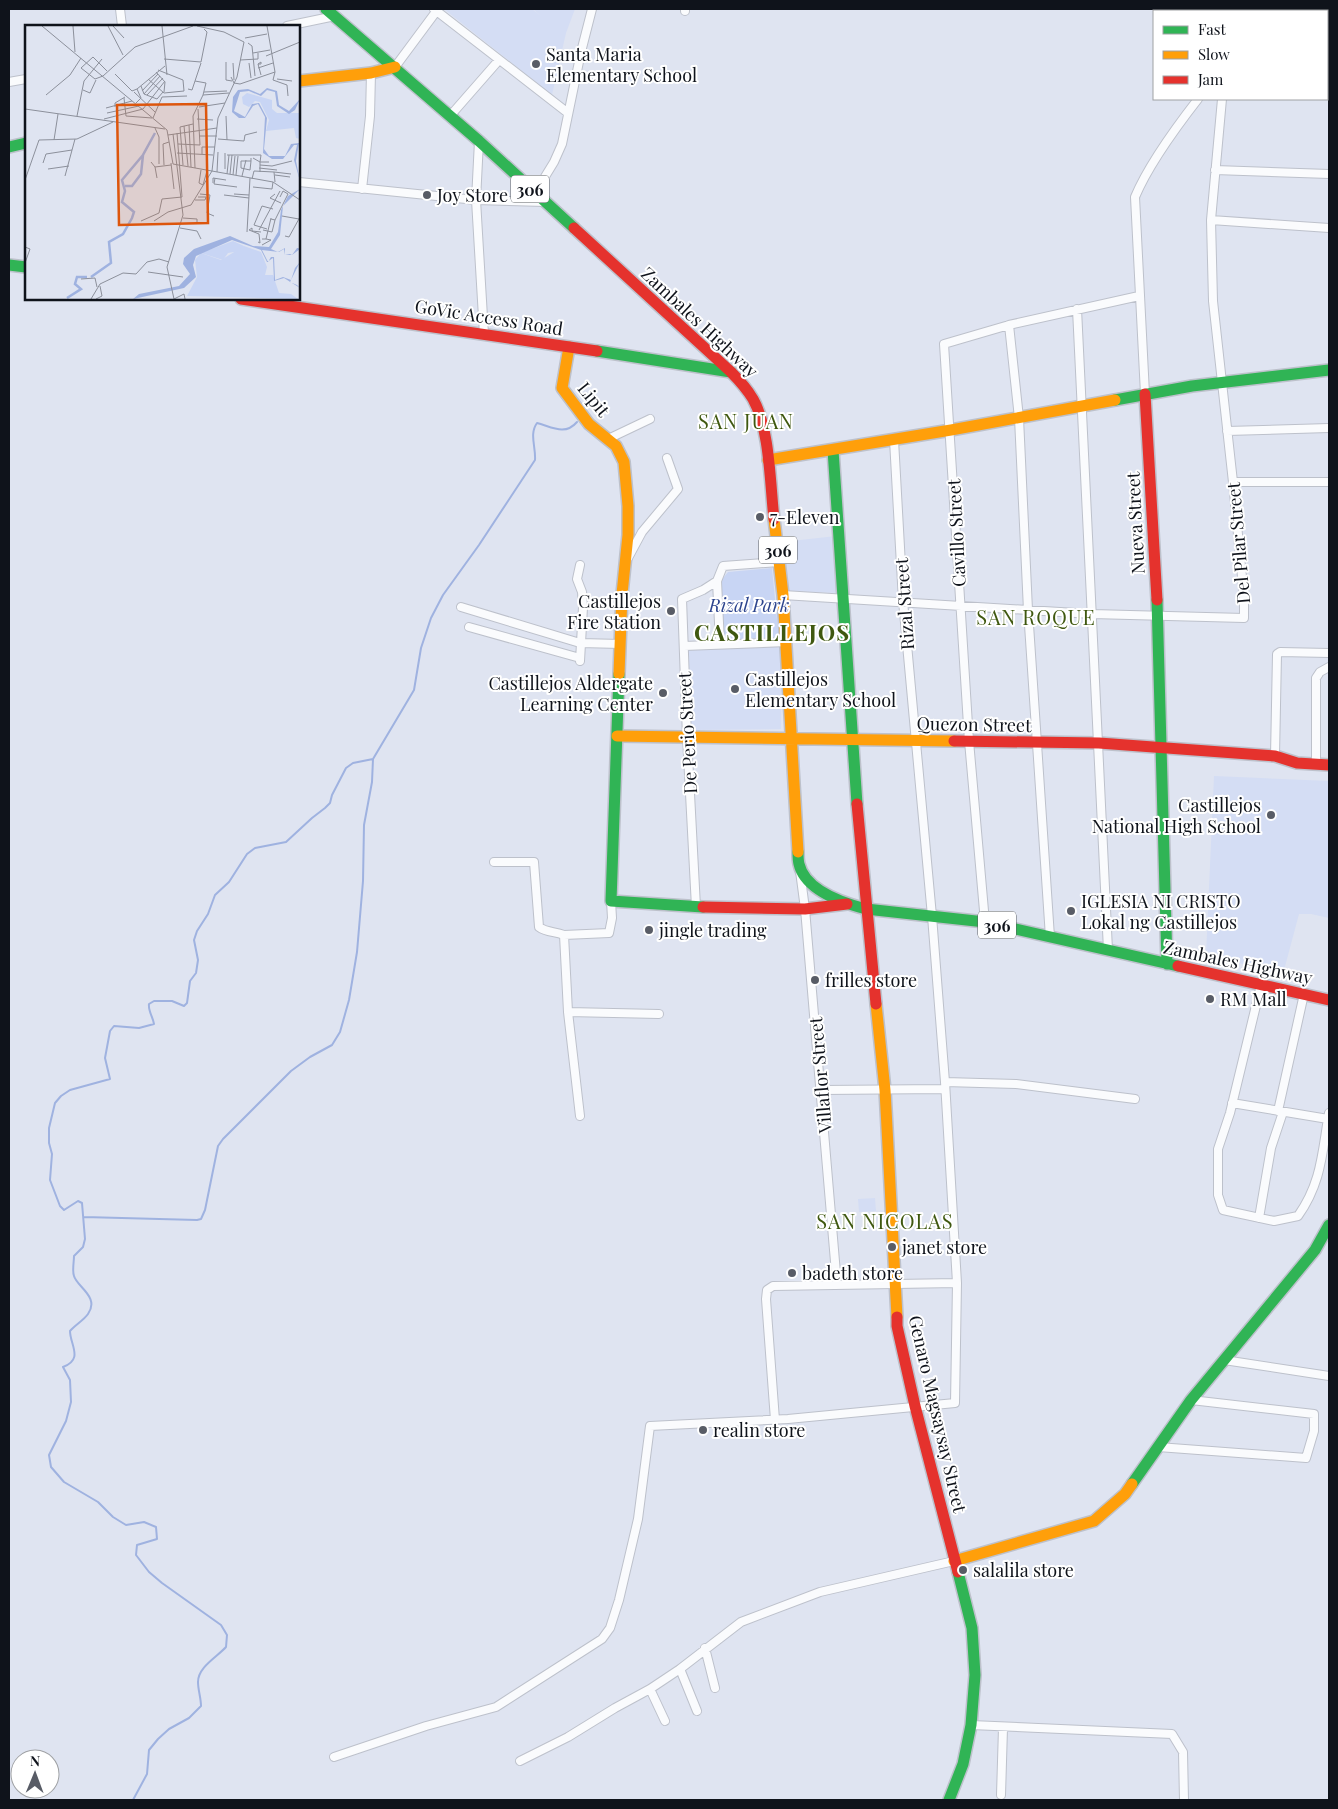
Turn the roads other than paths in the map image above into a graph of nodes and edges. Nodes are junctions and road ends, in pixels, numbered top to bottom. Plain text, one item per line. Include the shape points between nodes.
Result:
1 (120, 9) edge
2 (436, 9) edge
3 (592, 9) edge
4 (331, 12) edge
5 (122, 25) edge
6 (291, 25) edge
7 (499, 60) junction
8 (395, 67) junction
9 (371, 73) junction
10 (25, 78) edge
11 (300, 81) edge
12 (9, 82) edge
13 (1197, 100) edge
14 (1222, 100) edge
15 (568, 113) junction
16 (450, 116) junction
17 (479, 141) junction
18 (25, 143) edge
19 (9, 148) edge
20 (1215, 170) junction
21 (1329, 174) edge
22 (300, 182) edge
23 (362, 188) junction
24 (535, 193) junction
25 (476, 200) junction
26 (544, 202) junction
27 (1211, 220) junction
28 (1329, 228) edge
29 (9, 265) edge
30 (25, 267) edge
31 (1140, 296) junction
32 (248, 300) edge
33 (1077, 309) junction
34 (1009, 325) junction
35 (484, 334) junction
36 (569, 347) junction
37 (1329, 370) edge
38 (731, 372) junction
39 (1223, 384) junction
40 (1145, 394) junction
41 (1083, 405) junction
42 (1018, 418) junction
43 (650, 419) dead end
44 (1329, 428) edge
45 (951, 430) junction
46 (1227, 430) junction
47 (608, 439) junction
48 (894, 440) junction
49 (833, 450) junction
50 (667, 458) dead end
51 (768, 460) junction
52 (1234, 482) junction
53 (1329, 482) edge
54 (628, 558) junction
55 (779, 562) junction
56 (580, 565) dead end
57 (717, 581) junction
58 (783, 594) junction
59 (843, 598) junction
60 (903, 601) junction
61 (960, 605) junction
62 (461, 607) dead end
63 (1028, 610) junction
64 (1092, 614) junction
65 (1158, 616) junction
66 (469, 627) dead end
67 (786, 642) junction
68 (580, 643) junction
69 (621, 644) junction
70 (720, 644) junction
71 (684, 646) junction
72 (1329, 652) edge
73 (1329, 667) edge
74 (617, 736) junction
75 (687, 737) junction
76 (791, 739) junction
77 (852, 739) junction
78 (915, 740) junction
79 (970, 741) junction
80 (1037, 742) junction
81 (1099, 743) junction
82 (1160, 747) junction
83 (1275, 756) junction
84 (1316, 764) junction
85 (1329, 765) edge
86 (494, 862) dead end
87 (799, 864) junction
88 (611, 901) junction
89 (847, 904) junction
90 (696, 906) junction
91 (805, 909) junction
92 (866, 909) junction
93 (932, 916) junction
94 (984, 922) junction
95 (564, 935) junction
96 (1050, 937) junction
97 (1108, 950) junction
98 (1167, 964) junction
99 (1261, 986) junction
100 (1304, 994) junction
101 (1329, 1000) edge
102 (568, 1012) junction
103 (659, 1014) dead end
104 (945, 1085) junction
105 (821, 1090) junction
106 (885, 1090) junction
107 (1135, 1099) dead end
108 (1232, 1103) junction
109 (1281, 1111) junction
110 (580, 1116) dead end
111 (1329, 1116) edge
112 (1259, 1218) junction
113 (1329, 1225) edge
114 (895, 1283) junction
115 (957, 1283) junction
116 (837, 1285) junction
117 (1224, 1360) junction
118 (1329, 1376) edge
119 (1191, 1400) junction
120 (915, 1406) junction
121 (776, 1420) junction
122 (1158, 1447) junction
123 (954, 1561) junction
124 (705, 1648) junction
125 (680, 1669) junction
126 (715, 1688) dead end
127 (650, 1689) junction
128 (697, 1711) dead end
129 (665, 1721) dead end
130 (971, 1725) junction
131 (1002, 1728) junction
132 (334, 1757) dead end
133 (520, 1761) dead end
134 (1001, 1794) dead end
135 (949, 1800) edge
136 (1184, 1800) edge

1 - 5 street
2 - 7 street
2 - 8 street
3 - 15 street
4 - 6 street
4 - 8 street, Zambales Highway / 306
7 - 15 street
7 - 16 street
8 - 9 street
8 - 16 street, Zambales Highway / 306
9 - 11 street
9 - 23 street
10 - 12 street
13 - 31 street, Nueva Street via 1140,184 1135,197
14 - 20 street, Del Pilar Street
15 - 24 street via 562,144
16 - 17 street, Zambales Highway / 306
17 - 24 street, Zambales Highway / 306
17 - 25 street
18 - 19 street
20 - 21 street
20 - 27 street, Del Pilar Street
22 - 23 street
23 - 25 street
24 - 26 street, Zambales Highway / 306
25 - 26 street
25 - 35 street
26 - 38 street, Zambales Highway / 306
27 - 28 street
27 - 39 street, Del Pilar Street via 1213,300
29 - 30 street
31 - 33 street, Cavillo Street
31 - 40 street, Nueva Street
32 - 35 street, GoVic Access Road
33 - 34 street, Cavillo Street
33 - 41 street
34 - 42 street
34 - 45 street, Cavillo Street via 944,344
35 - 36 street, GoVic Access Road
36 - 38 street, GoVic Access Road
36 - 47 street, Lipit via 562,388 593,429
37 - 39 street
38 - 51 street, Zambales Highway / 306 via 749,392 759,411
39 - 40 street
39 - 46 street, Del Pilar Street
40 - 41 street
40 - 65 street, Nueva Street
41 - 42 street
41 - 64 street
42 - 45 street
42 - 63 street
43 - 47 street
44 - 46 street
45 - 48 street
45 - 61 street, Cavillo Street
46 - 52 street, Del Pilar Street
47 - 54 street, Lipit via 619,449 623,461
48 - 49 street
48 - 60 street, Rizal Street
49 - 51 street
49 - 59 street, Genaro Magsaysay Street
50 - 54 street via 678,489 642,532
51 - 55 street, Zambales Highway / 306
52 - 53 street
52 - 65 street, Del Pilar Street via 1244,618
54 - 69 street, Lipit via 622,594
55 - 57 street via 724,566
55 - 58 street, Zambales Highway / 306
56 - 68 street via 577,579 583,607
57 - 70 street
57 - 71 street, De Perio Street via 682,599
58 - 59 street, Del Pilar Street
58 - 67 street, Zambales Highway / 306
59 - 60 street, Del Pilar Street
59 - 77 street, Genaro Magsaysay Street
60 - 61 street, Del Pilar Street
60 - 78 street, Rizal Street
61 - 63 street, Del Pilar Street
61 - 79 street, Cavillo Street
62 - 68 street
63 - 64 street, Del Pilar Street
63 - 80 street
64 - 65 street, Del Pilar Street
64 - 81 street
65 - 82 street, Nueva Street
66 - 68 street via 580,660
67 - 70 street
67 - 76 street, Zambales Highway / 306
68 - 69 street
69 - 74 street, Lipit
70 - 71 street
71 - 75 street, De Perio Street
72 - 83 street via 1277,654
73 - 84 street via 1316,678
74 - 75 street, Quezon Street
74 - 88 street, Lipit
75 - 76 street, Quezon Street
75 - 90 street, De Perio Street
76 - 77 street, Quezon Street
76 - 87 street, Zambales Highway / 306
77 - 78 street, Quezon Street
77 - 92 street, Genaro Magsaysay Street
78 - 79 street, Quezon Street
78 - 93 street, Rizal Street
79 - 80 street, Quezon Street
79 - 94 street, Cavillo Street
80 - 81 street, Quezon Street
80 - 96 street
81 - 82 street, Quezon Street
81 - 97 street
82 - 83 street, Quezon Street
82 - 98 street, Nueva Street
83 - 84 street, Quezon Street via 1297,763
84 - 85 street, Quezon Street
86 - 95 street via 534,862 539,927 544,932
87 - 89 street, Zambales Highway / 306 via 812,884
87 - 91 street, Villaflor Street
88 - 90 street
88 - 95 street via 609,933
89 - 91 street
89 - 92 street, Zambales Highway / 306
90 - 91 street
91 - 105 street, Villaflor Street
92 - 93 street, Zambales Highway / 306
92 - 106 street, Genaro Magsaysay Street
93 - 94 street, Zambales Highway / 306
93 - 104 street, Rizal Street
94 - 96 street, Zambales Highway / 306
95 - 102 street
96 - 97 street, Zambales Highway / 306
97 - 98 street, Zambales Highway / 306
98 - 99 street, Zambales Highway / 306
99 - 100 street, Zambales Highway / 306
99 - 108 street
100 - 101 street, Zambales Highway / 306
100 - 109 street
102 - 103 street
102 - 110 street
104 - 106 street
104 - 107 street via 1016,1084
104 - 115 street, Rizal Street
105 - 106 street
105 - 116 street, Villaflor Street
106 - 114 street, Genaro Magsaysay Street
108 - 109 street
108 - 112 street via 1218,1148 1218,1195 1223,1210
109 - 111 street
109 - 112 street
111 - 112 street via 1322,1164 1308,1202 1298,1216 1274,1221
113 - 117 street via 1315,1250
114 - 115 street
114 - 116 street
114 - 120 street, Genaro Magsaysay Street via 897,1326
115 - 120 street, Rizal Street via 955,1403
116 - 121 street via 773,1286 768,1290 766,1299
117 - 118 street
117 - 119 street
119 - 122 street
119 - 122 street via 1314,1414 1314,1431 1306,1458
120 - 121 street
120 - 123 street, Genaro Magsaysay Street
121 - 132 street via 650,1426 638,1519 619,1600 610,1628 602,1639 496,1707
122 - 123 street via 1125,1494 1094,1521
123 - 124 street via 820,1592 741,1622
123 - 130 street, Genaro Magsaysay Street via 972,1628
124 - 125 street
124 - 126 street
125 - 127 street
125 - 128 street
127 - 129 street
127 - 133 street
130 - 131 street
130 - 135 street, Genaro Magsaysay Street via 964,1764
131 - 134 street
131 - 136 street via 1172,1734 1183,1752

